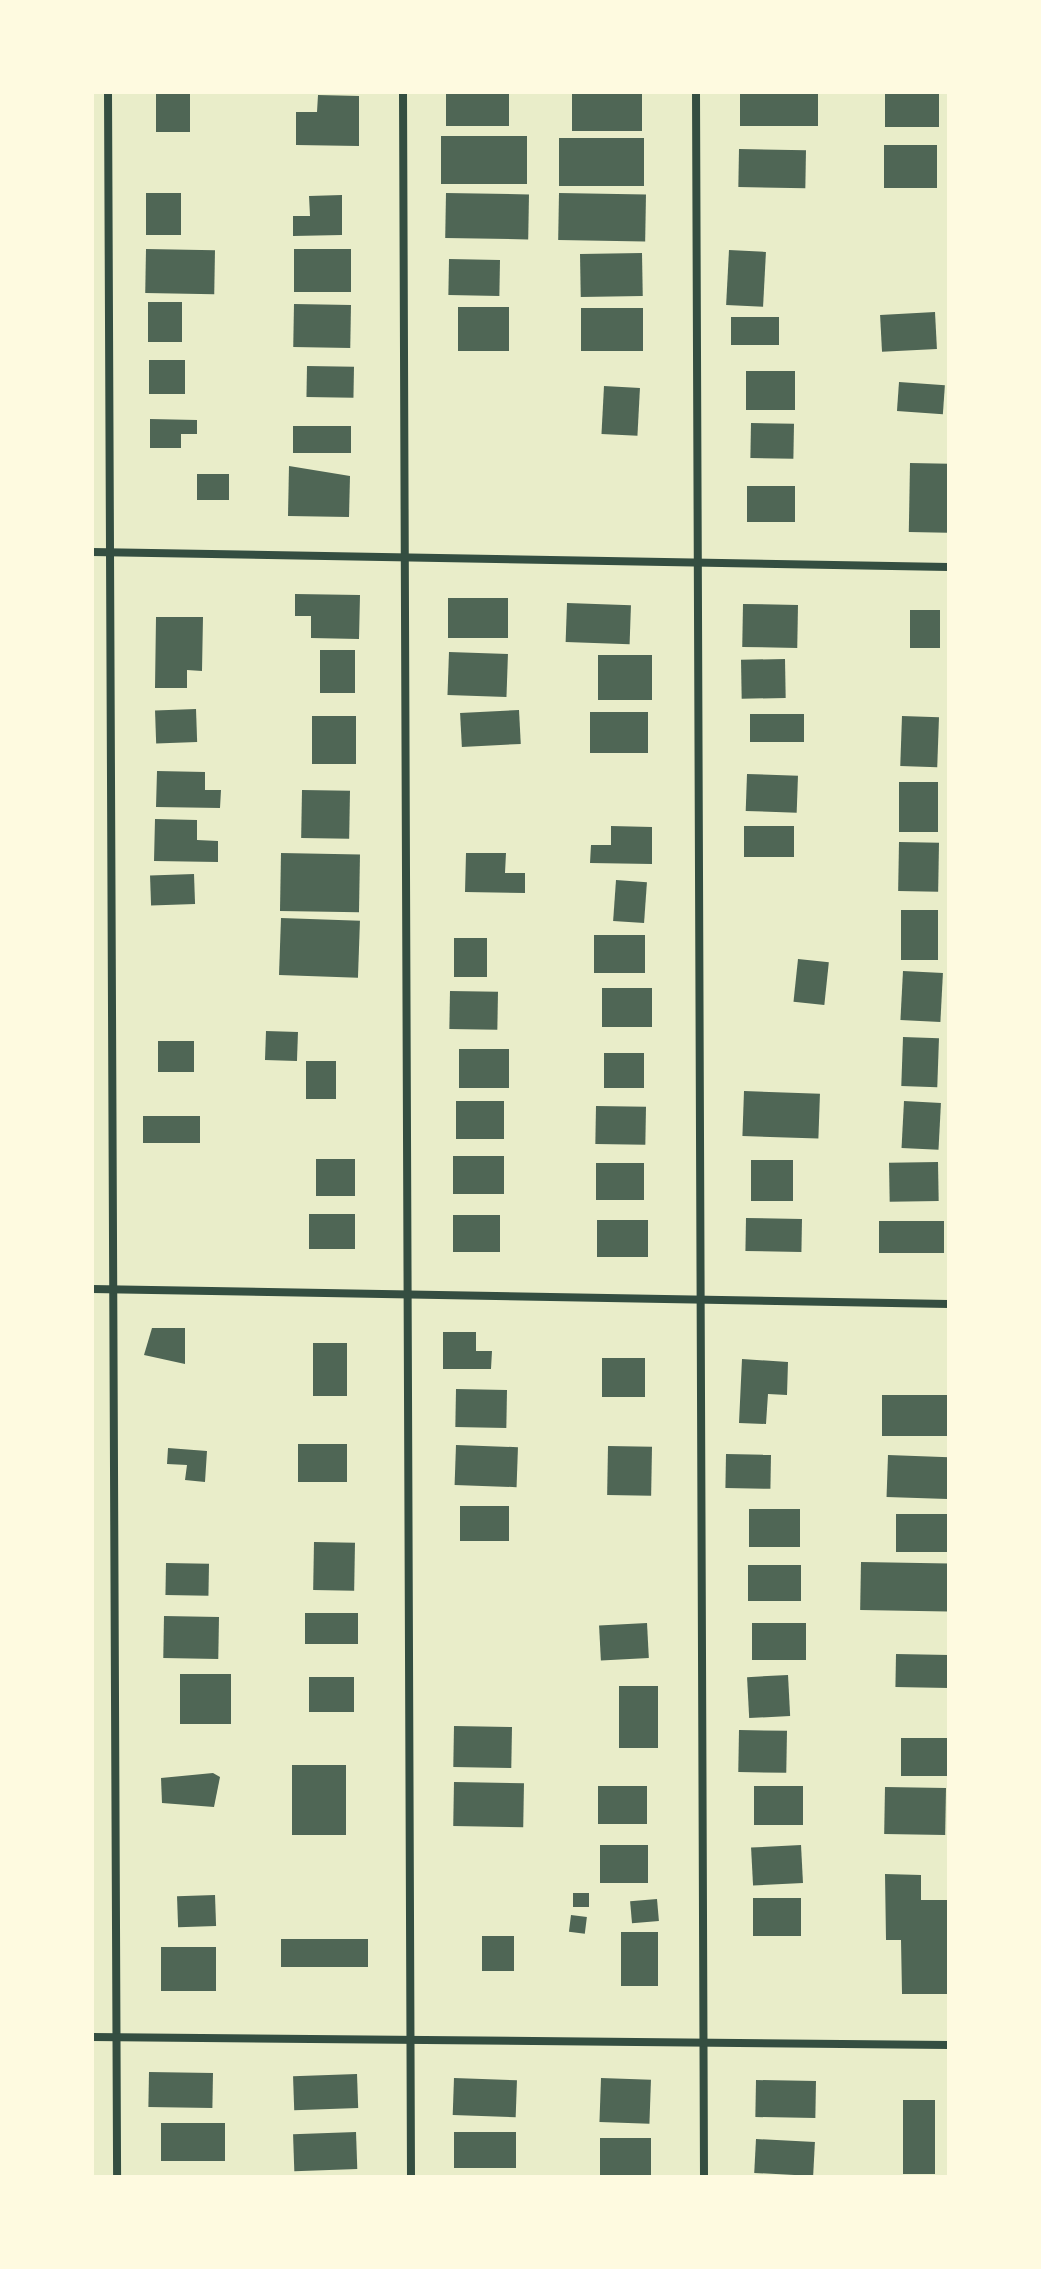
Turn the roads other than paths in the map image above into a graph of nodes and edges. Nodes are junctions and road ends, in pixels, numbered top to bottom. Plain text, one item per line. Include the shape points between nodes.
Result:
1 (108, 92) edge
2 (403, 92) edge
3 (696, 92) edge
4 (92, 552) edge
5 (109, 552) junction
6 (406, 562) junction
7 (697, 564) junction
8 (949, 567) edge
9 (92, 1289) edge
10 (111, 1290) junction
11 (409, 1295) junction
12 (700, 1301) junction
13 (949, 1304) edge
14 (92, 2037) edge
15 (116, 2037) junction
16 (410, 2040) junction
17 (703, 2043) junction
18 (949, 2045) edge
19 (117, 2177) edge
20 (411, 2177) edge
21 (704, 2177) edge

1 - 5 street
2 - 6 street
3 - 7 street
4 - 5 street
5 - 6 street
5 - 10 street
6 - 7 street
6 - 11 street
7 - 8 street
7 - 12 street
9 - 10 street
10 - 11 street
10 - 15 street
11 - 12 street
11 - 16 street
12 - 13 street
12 - 17 street
14 - 15 street
15 - 16 street
15 - 19 street
16 - 17 street
16 - 20 street
17 - 18 street
17 - 21 street

